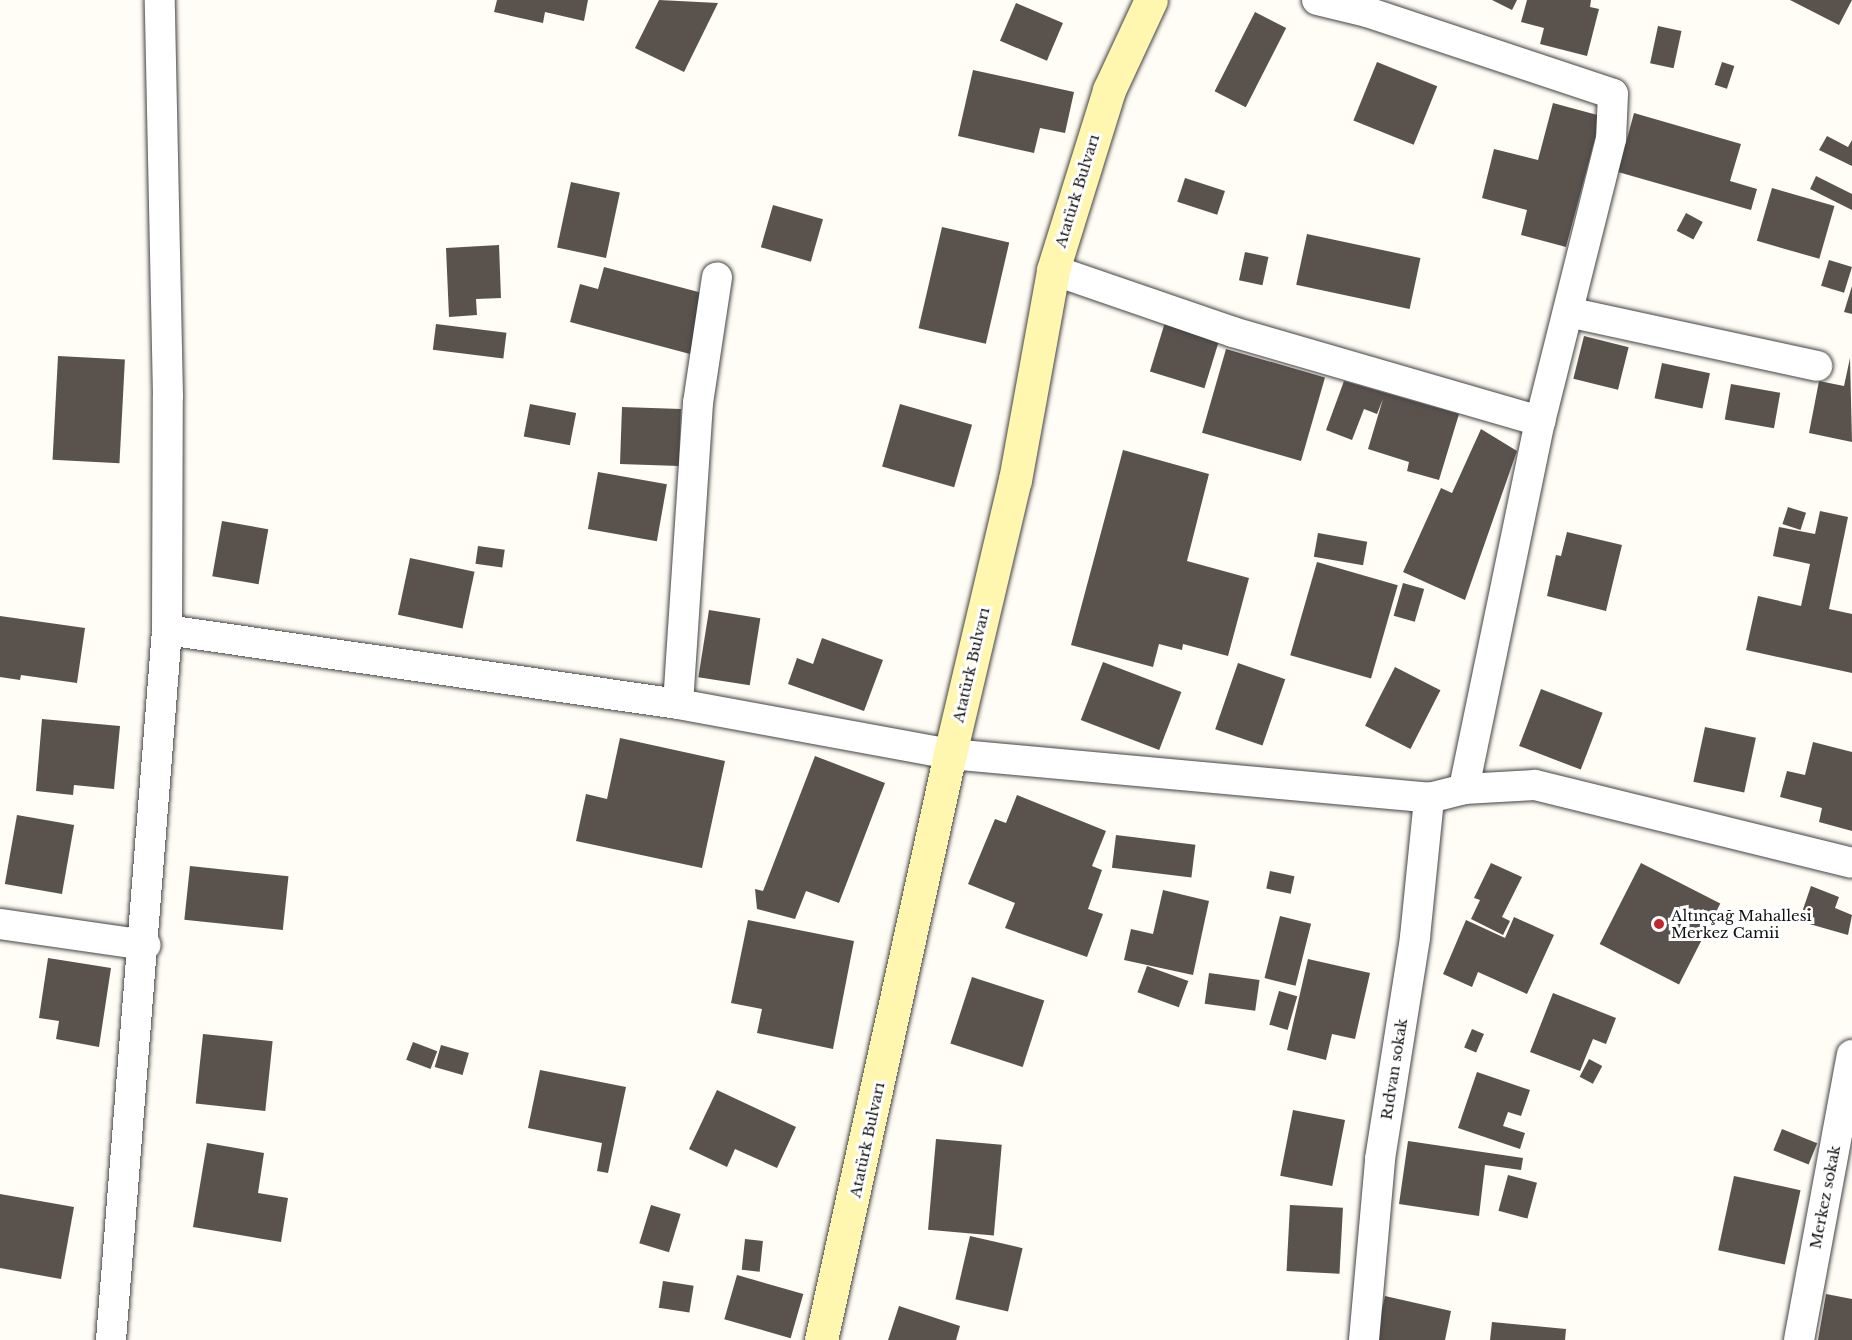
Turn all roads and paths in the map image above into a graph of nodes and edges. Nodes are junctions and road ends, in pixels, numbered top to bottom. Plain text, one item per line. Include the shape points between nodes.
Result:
1 (160, 0) edge
2 (1151, 0) edge
3 (1317, 0) edge
4 (1053, 270) junction
5 (717, 277) dead end
6 (1568, 312) junction
7 (1817, 366) dead end
8 (1540, 421) junction
9 (167, 630) junction
10 (678, 704) junction
11 (950, 754) junction
12 (1464, 789) junction
13 (1429, 798) junction
14 (1852, 863) edge
15 (0, 924) edge
16 (145, 945) junction
17 (1852, 1054) edge
18 (111, 1340) edge
19 (821, 1340) edge
20 (1364, 1340) edge
21 (1799, 1340) edge

1 - 9 street via 168,396
2 - 4 main road, Atatürk Bulvarı via 1109,90
3 - 6 street via 1367,12 1613,94 1611,139
4 - 8 street via 1233,332
4 - 11 main road, Atatürk Bulvarı via 1015,480
5 - 10 street via 698,403
6 - 7 street
6 - 8 street
8 - 12 street
9 - 10 street
9 - 16 street
10 - 11 street
11 - 13 street
11 - 19 main road, Atatürk Bulvarı
12 - 13 street
12 - 14 street via 1535,785
13 - 20 street, Rıdvan sokak via 1415,938 1380,1159
15 - 16 street
16 - 18 street
17 - 21 street, Merkez sokak

